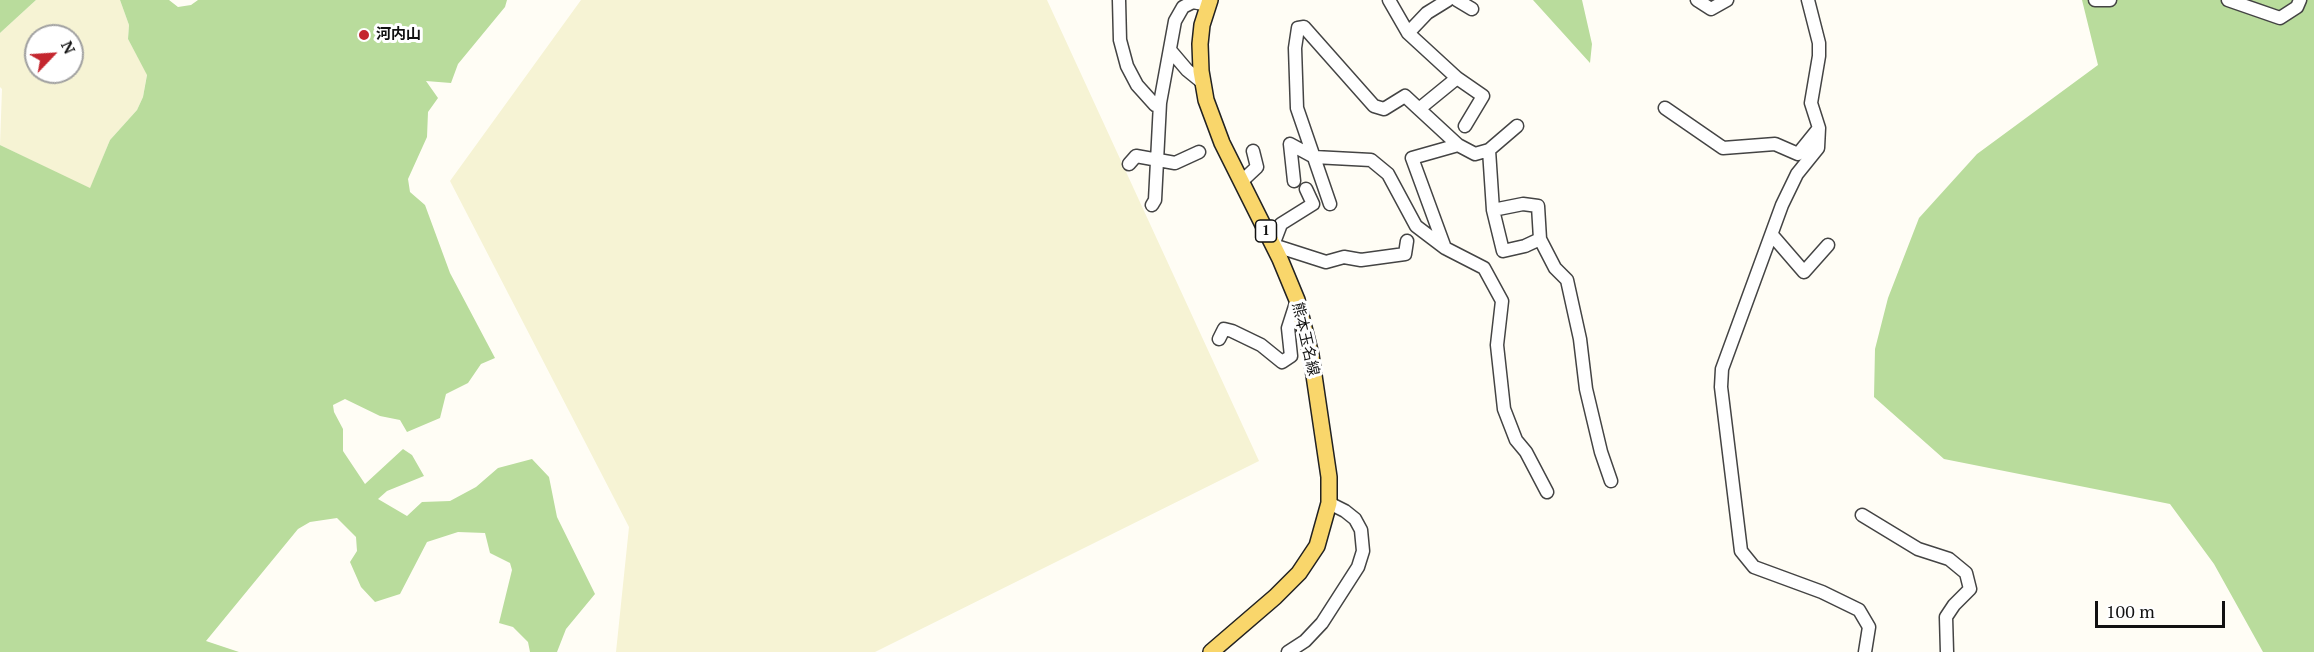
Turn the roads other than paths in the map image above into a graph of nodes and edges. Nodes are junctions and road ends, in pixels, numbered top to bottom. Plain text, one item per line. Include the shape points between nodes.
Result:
1 (1119, 0) edge
2 (1389, 0) edge
3 (1448, 0) edge
4 (1458, 0) edge
5 (1697, 0) edge
6 (1727, 0) edge
7 (1808, 0) edge
8 (2095, 0) edge
9 (2110, 0) edge
10 (2228, 0) edge
11 (2300, 0) edge
12 (1209, 2) edge
13 (1472, 9) dead end
14 (1408, 33) junction
15 (1170, 50) junction
16 (1457, 78) junction
17 (1203, 83) junction
18 (1160, 103) junction
19 (1419, 108) junction
20 (1665, 108) dead end
21 (1465, 126) dead end
22 (1517, 126) dead end
23 (1819, 128) junction
24 (1458, 145) junction
25 (1489, 150) junction
26 (1253, 151) dead end
27 (1199, 152) dead end
28 (1314, 157) junction
29 (1157, 160) junction
30 (1130, 164) dead end
31 (1294, 181) dead end
32 (1241, 182) junction
33 (1306, 189) dead end
34 (1330, 204) dead end
35 (1152, 205) dead end
36 (1493, 210) junction
37 (1772, 235) junction
38 (1540, 239) junction
39 (1407, 241) dead end
40 (1273, 245) junction
41 (1828, 245) dead end
42 (1445, 248) junction
43 (1297, 300) junction
44 (1219, 339) dead end
45 (1611, 481) dead end
46 (1547, 492) dead end
47 (1329, 504) junction
48 (1862, 515) dead end
49 (1211, 652) edge
50 (1288, 652) edge
51 (1866, 652) edge
52 (1947, 652) edge

1 - 18 street via 1120,40 1126,66 1155,105
2 - 14 street
3 - 14 street via 1427,13
4 - 13 street
5 - 6 street via 1711,9
7 - 23 street via 1820,43 1811,103
8 - 9 street
10 - 11 street via 2280,18 2298,7
12 - 15 street via 1193,2 1183,7 1175,21
12 - 17 main road, 熊本玉名線 / 1 via 1200,44
14 - 16 street
15 - 17 street
15 - 18 street
16 - 19 street
16 - 21 street via 1484,96
17 - 32 main road, 熊本玉名線 / 1 via 1212,121
18 - 29 street
19 - 24 street
19 - 28 street via 1405,96 1384,109 1374,106 1304,27 1298,28 1298,108
20 - 23 street via 1723,148 1775,144 1797,154
22 - 25 street
23 - 37 street via 1818,148 1790,185
24 - 25 street via 1475,154
24 - 42 street via 1412,158
25 - 36 street
26 - 32 street via 1257,167
27 - 29 street via 1175,163
28 - 31 street via 1290,144
28 - 34 street
28 - 42 street via 1371,160 1388,174 1416,226
29 - 30 street via 1136,156
29 - 35 street
32 - 40 main road, 熊本玉名線 / 1
33 - 40 street via 1313,204 1281,224
36 - 38 street via 1523,204 1538,206
36 - 38 street via 1503,251
37 - 41 street via 1804,272
37 - 51 street via 1722,369 1741,550 1754,567 1859,610 1869,627
38 - 45 street via 1567,280 1587,390
39 - 40 street via 1405,254 1361,260 1344,257 1326,262
40 - 43 main road, 熊本玉名線 / 1
42 - 46 street via 1484,268 1502,301 1497,345 1504,409 1516,440
43 - 44 street via 1288,328 1291,356 1282,362 1261,345 1232,331 1224,329
43 - 47 main road, 熊本玉名線 / 1 via 1315,377 1329,466
47 - 49 main road, 熊本玉名線 / 1 via 1317,546 1299,573
47 - 50 street via 1355,519 1361,530 1363,551 1358,567 1322,623
48 - 52 street via 1918,549 1949,559 1966,573 1970,588 1946,617

